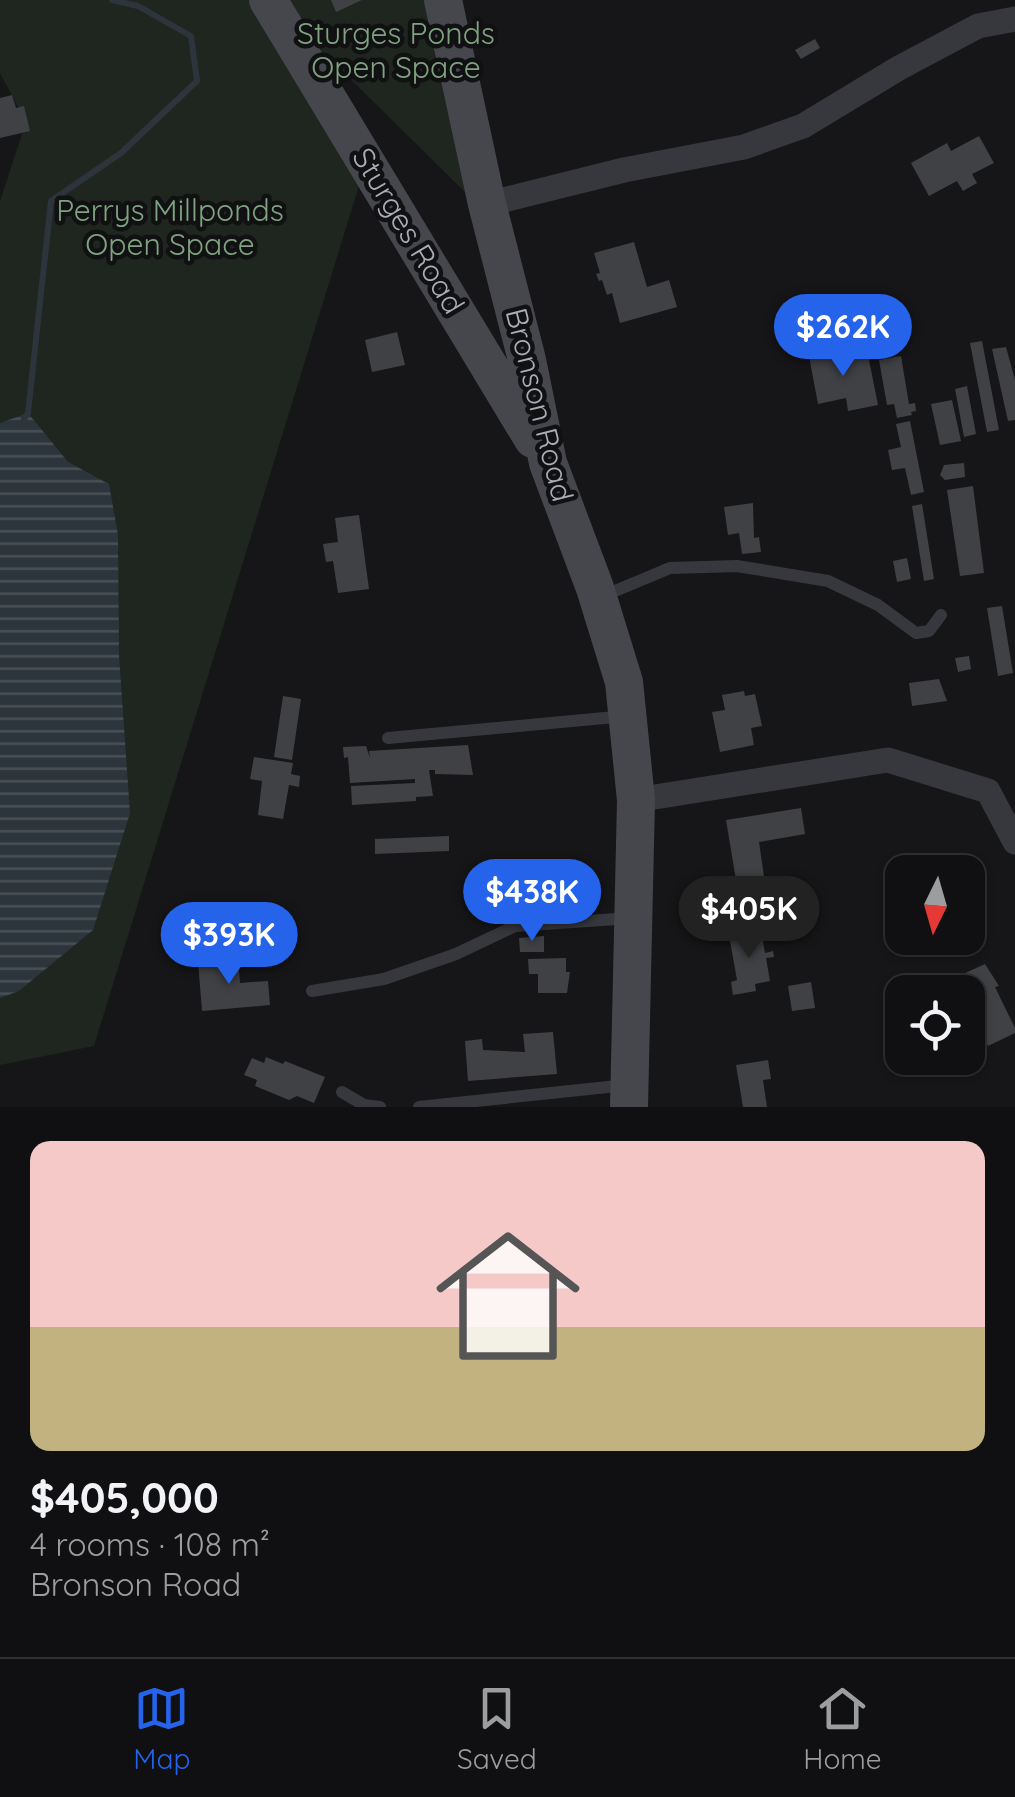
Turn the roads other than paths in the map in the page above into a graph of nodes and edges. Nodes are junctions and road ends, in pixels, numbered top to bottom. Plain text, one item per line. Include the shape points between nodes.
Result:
1 (268, 0) edge
2 (442, 0) edge
3 (1015, 20) edge
4 (487, 204) junction
5 (548, 463) junction
6 (598, 599) junction
7 (942, 614) dead end
8 (628, 716) junction
9 (388, 738) dead end
10 (636, 800) junction
11 (1015, 842) edge
12 (633, 918) junction
13 (312, 991) dead end
14 (342, 1092) dead end
15 (629, 1096) edge
16 (380, 1107) edge
17 (419, 1107) edge

1 - 5 main road, Sturges Road
2 - 4 main road, Bronson Road
3 - 4 street via 978,26 803,126 744,147
4 - 5 main road, Bronson Road
5 - 6 main road, Bronson Road
6 - 7 lane via 670,568 737,566 828,581 916,633
6 - 8 main road, Bronson Road
8 - 9 lane
8 - 10 main road, Bronson Road
10 - 11 street via 888,760 988,791
10 - 12 main road, Bronson Road
12 - 13 lane via 515,926 384,978
12 - 15 main road, Bronson Road
14 - 16 lane
15 - 17 lane

